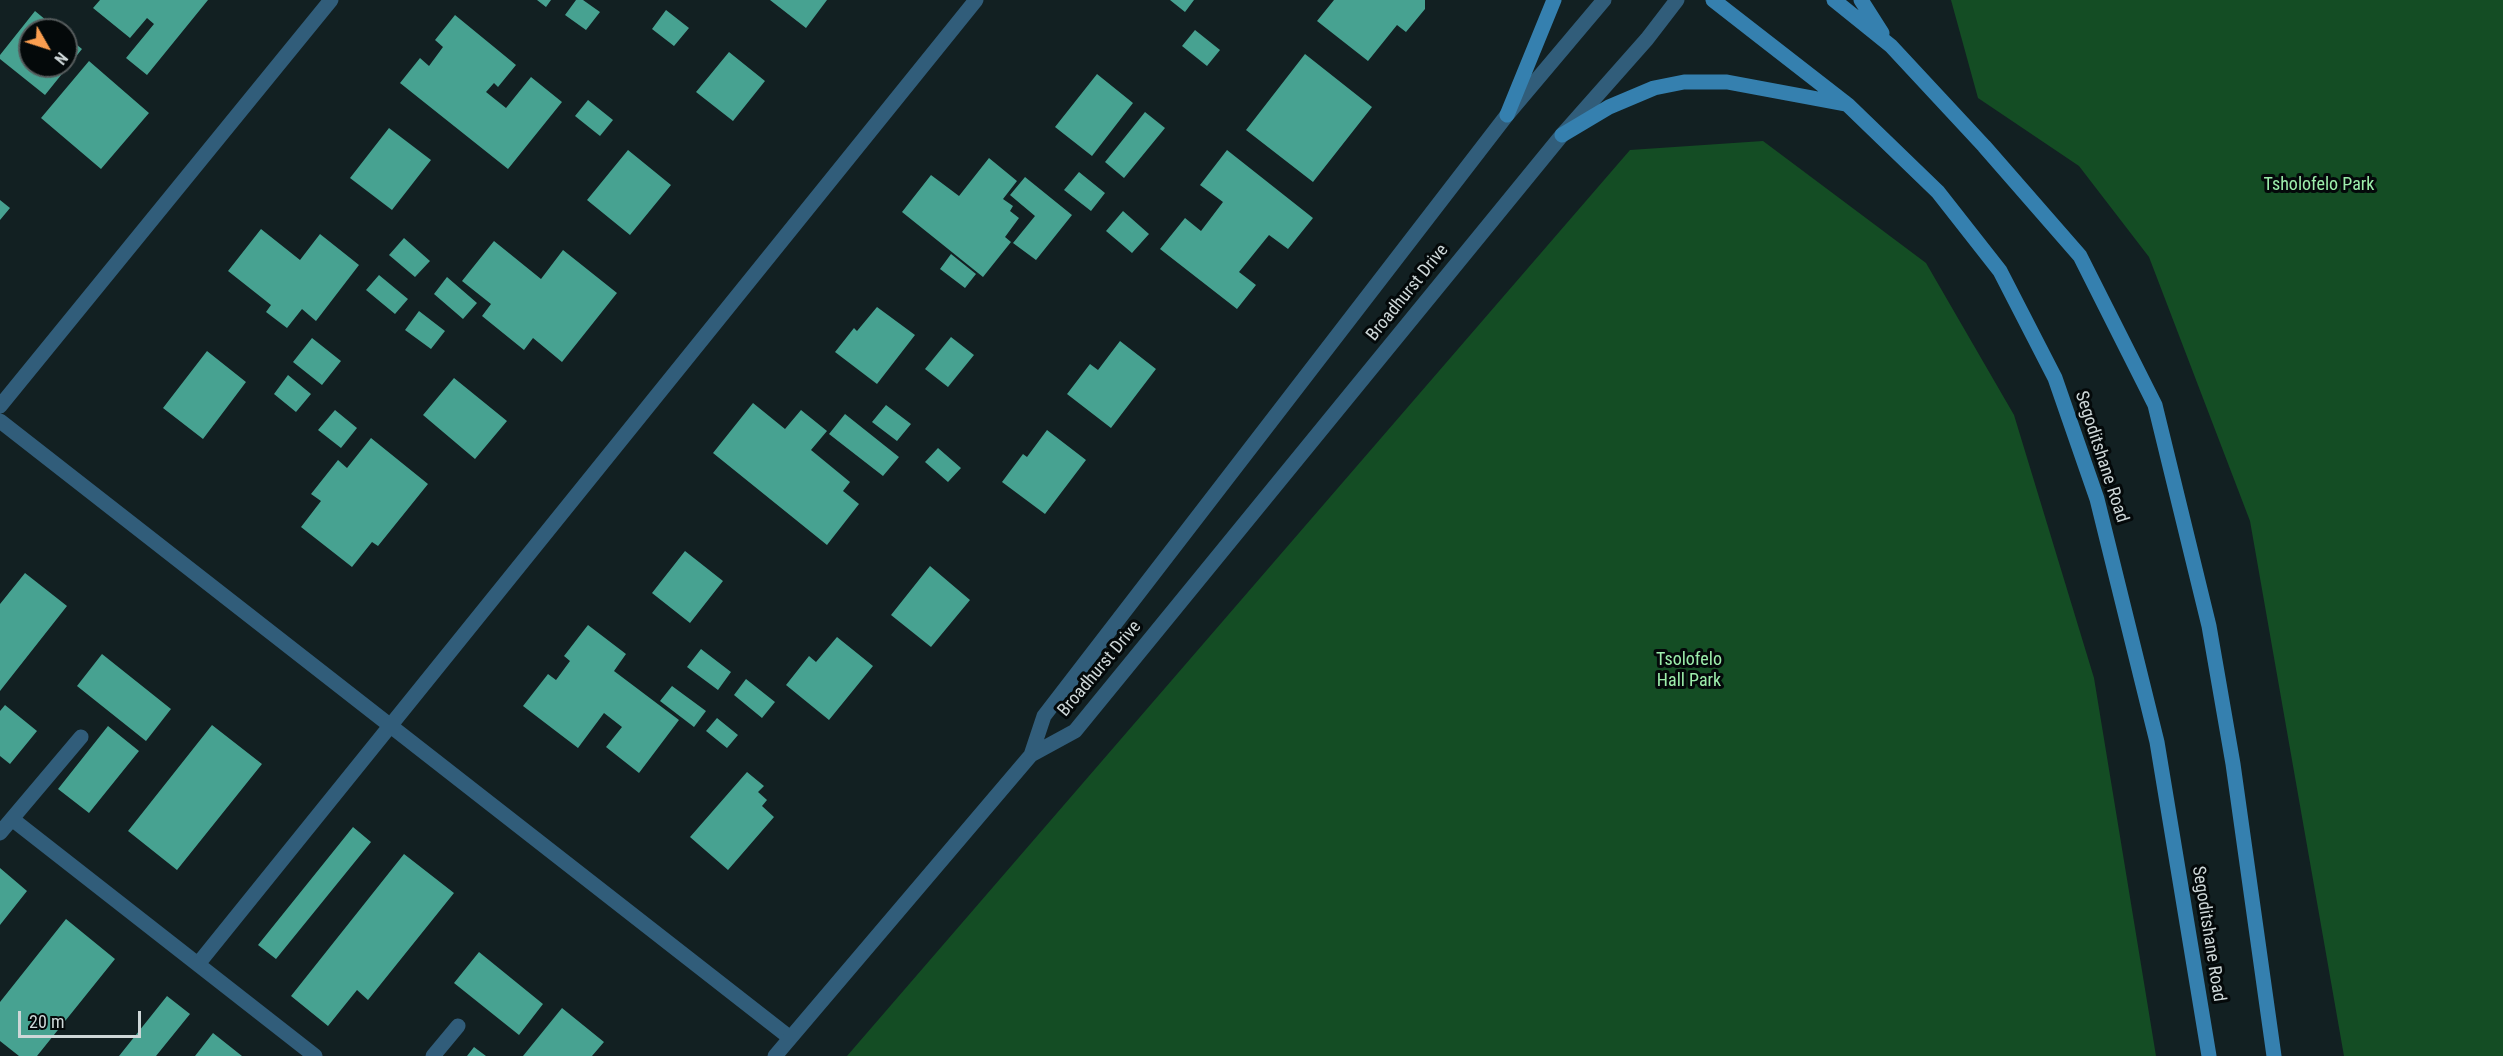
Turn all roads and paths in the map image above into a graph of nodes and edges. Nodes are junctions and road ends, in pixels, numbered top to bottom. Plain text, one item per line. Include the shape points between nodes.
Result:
1 (331, 0) edge
2 (976, 0) edge
3 (1554, 0) edge
4 (1604, 0) edge
5 (1677, 0) edge
6 (1713, 0) edge
7 (1834, 0) edge
8 (1861, 0) edge
9 (1891, 46) junction
10 (1848, 105) junction
11 (1507, 115) junction
12 (1562, 135) junction
13 (0, 406) edge
14 (0, 421) edge
15 (392, 725) junction
16 (81, 736) dead end
17 (1031, 755) junction
18 (12, 819) junction
19 (0, 833) edge
20 (198, 964) junction
21 (458, 1026) dead end
22 (789, 1037) junction
23 (315, 1056) edge
24 (433, 1056) edge
25 (775, 1056) edge
26 (2209, 1056) edge
27 (2274, 1056) edge

1 - 13 street
2 - 15 street
3 - 11 main road
4 - 11 street, Broadhurst Drive
5 - 12 street, Broadhurst Drive
6 - 10 main road, Segoditshane Road
7 - 9 main road
8 - 9 main road
9 - 27 main road via 2080,256 2155,405 2209,626 2233,764
10 - 12 main road via 1727,82 1684,82 1654,88 1609,107
10 - 26 main road, Segoditshane Road via 1938,192 2000,271 2055,378 2097,499 2157,742
11 - 17 street, Broadhurst Drive via 1044,716
12 - 17 street, Broadhurst Drive via 1075,732
14 - 15 street
15 - 20 street
15 - 22 street
16 - 18 street
17 - 22 street
18 - 19 street
18 - 20 street
20 - 23 street
21 - 24 street
22 - 25 street

